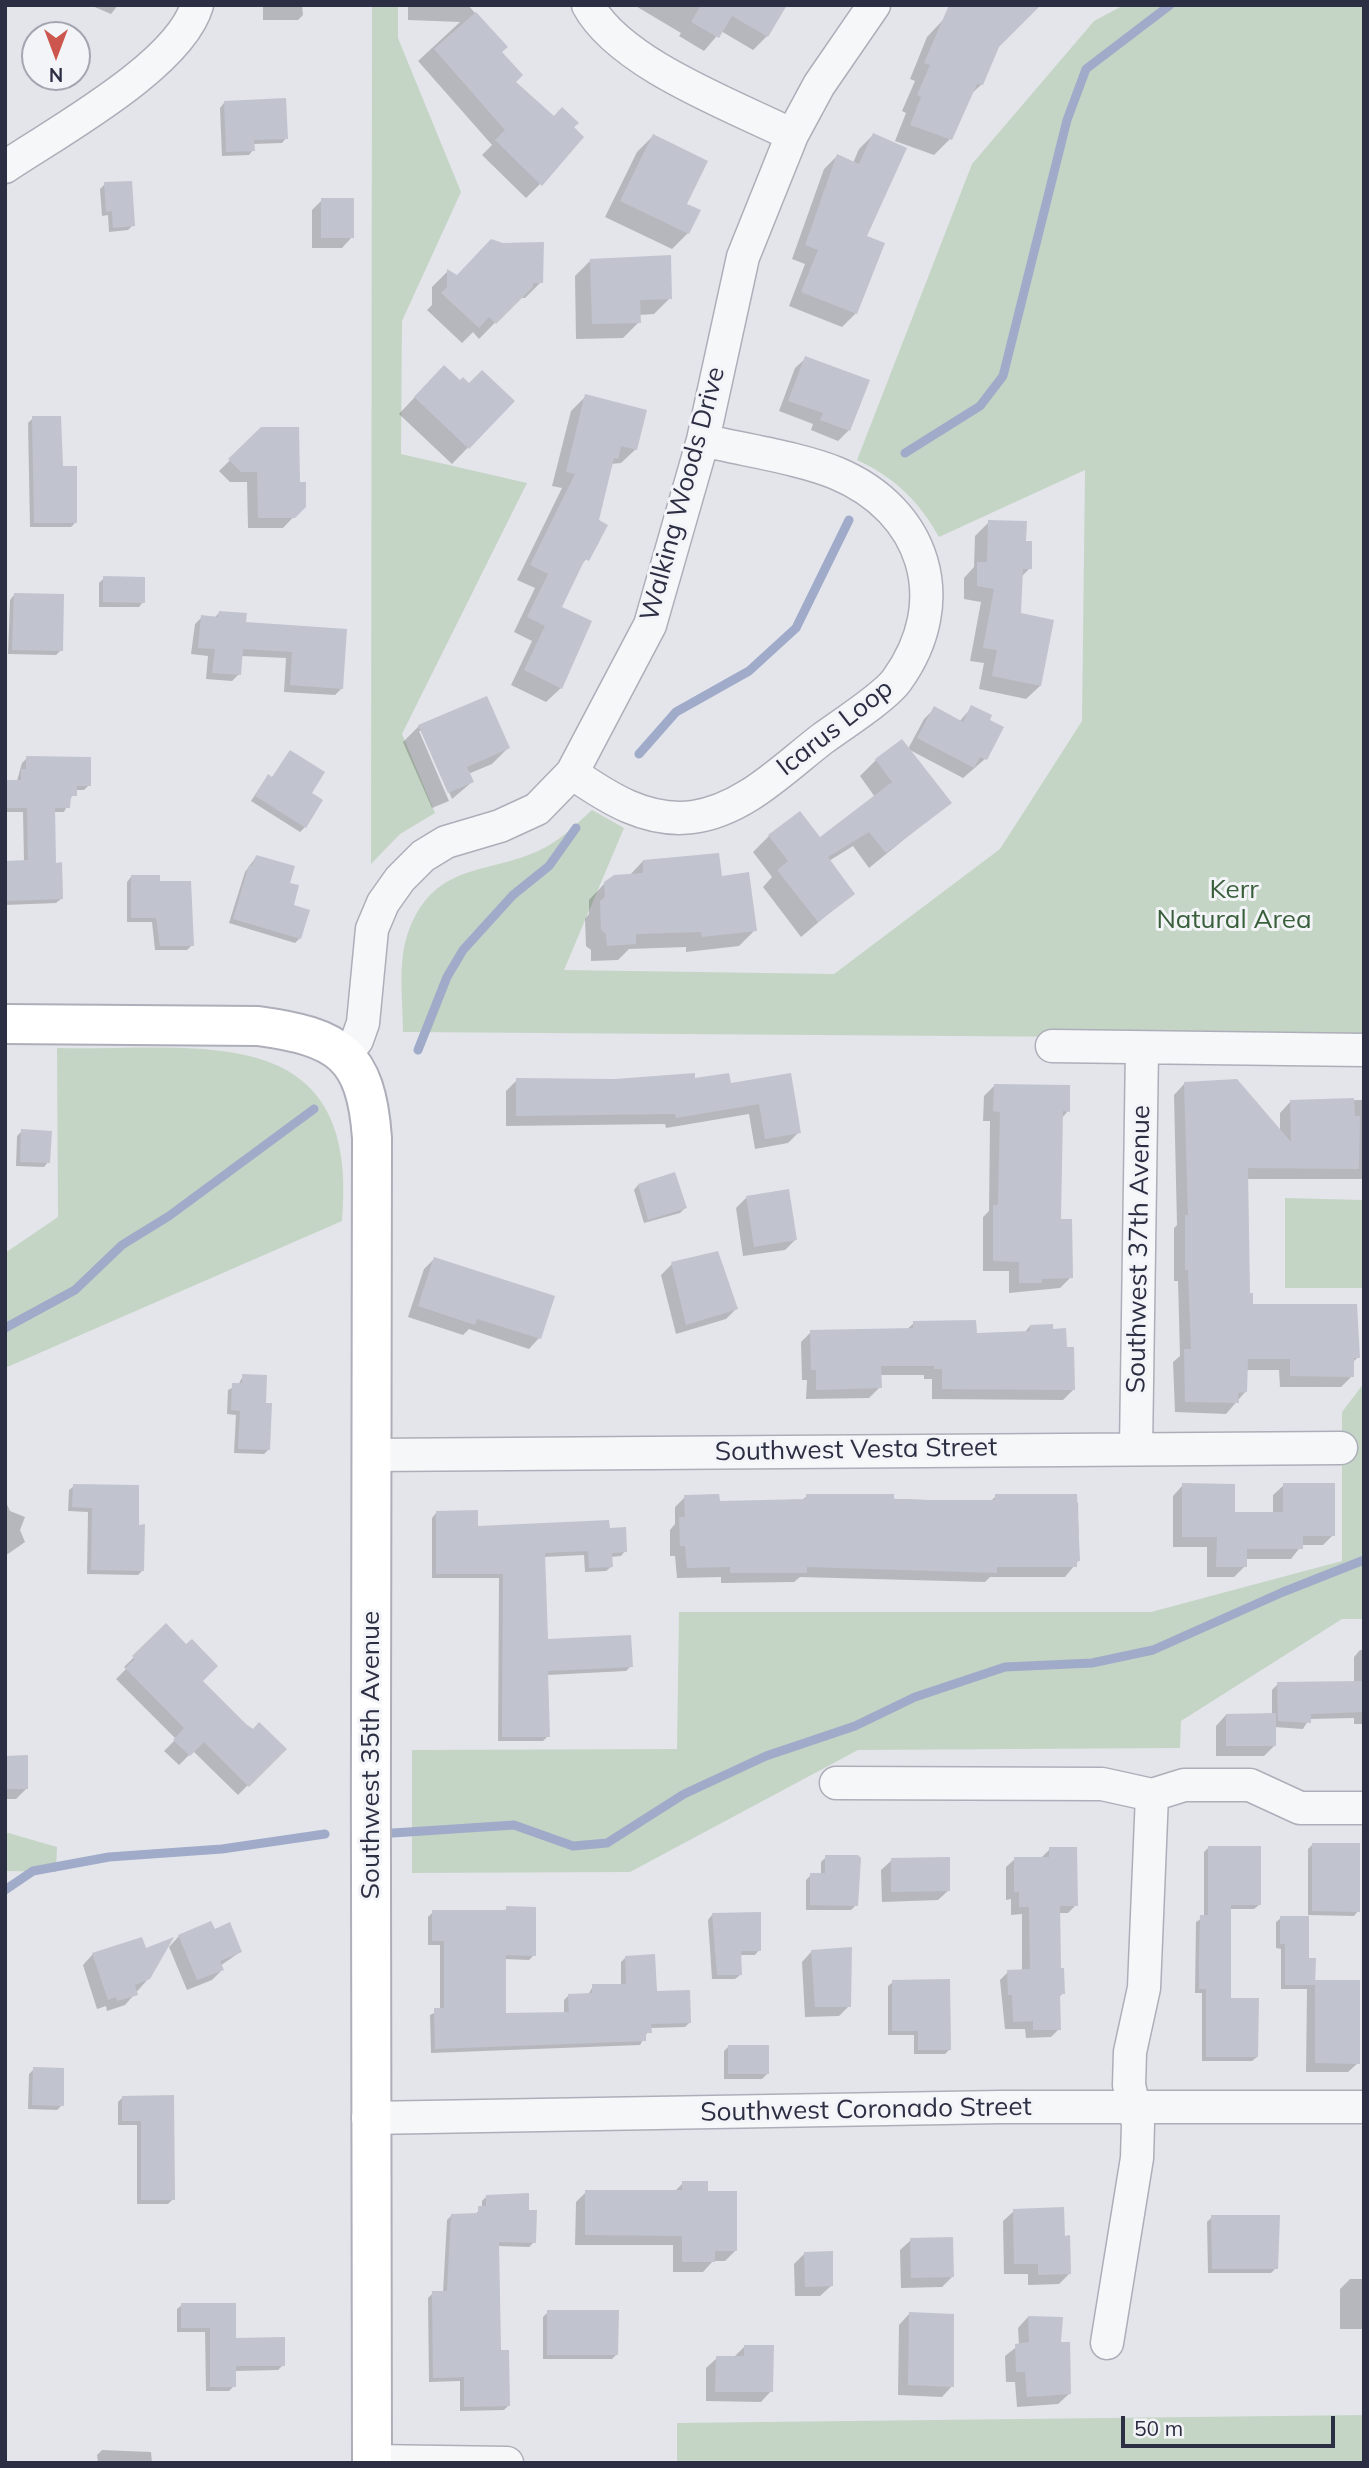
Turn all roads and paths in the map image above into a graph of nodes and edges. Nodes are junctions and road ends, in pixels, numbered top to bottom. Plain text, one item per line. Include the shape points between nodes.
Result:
1 (197, 5) edge
2 (587, 5) edge
3 (874, 5) edge
4 (792, 135) junction
5 (5, 167) edge
6 (703, 440) junction
7 (572, 773) junction
8 (5, 1024) edge
9 (1052, 1046) dead end
10 (1142, 1049) junction
11 (1364, 1050) edge
12 (345, 1055) junction
13 (1341, 1448) dead end
14 (1136, 1449) junction
15 (371, 1455) junction
16 (836, 1783) dead end
17 (1152, 1795) junction
18 (1364, 1808) edge
19 (1364, 2107) edge
20 (1136, 2109) junction
21 (368, 2118) junction
22 (1107, 2343) dead end
23 (372, 2462) edge
24 (508, 2463) edge

1 - 5 street via 174,46 145,72
2 - 4 street via 639,58
3 - 4 street, Walking Woods Drive via 819,85
4 - 6 street, Walking Woods Drive via 743,257
6 - 7 street, Walking Woods Drive via 650,625
6 - 7 street, Icarus Loop via 836,473 883,498 916,542 928,588 922,635 896,682 738,804 692,817 645,814 607,798
7 - 12 street, Walking Woods Drive via 537,808 500,826 446,842 423,856 400,879 372,929 363,1023
8 - 12 street via 258,1026 313,1037
9 - 10 street
10 - 11 street
10 - 14 street, Southwest 37th Avenue
12 - 15 street, Southwest 35th Avenue via 365,1085 372,1131
13 - 14 street, Southwest Vesta Street
14 - 15 street, Southwest Vesta Street
15 - 21 street, Southwest 35th Avenue
16 - 17 street via 1102,1784
17 - 18 street via 1184,1785 1250,1785 1300,1808
17 - 20 street via 1144,1988 1130,2052 1129,2085
19 - 20 street, Southwest Coronado Street
20 - 21 street, Southwest Coronado Street via 1000,2107
20 - 22 street via 1137,2158
21 - 23 street, Southwest 35th Avenue
23 - 24 street

